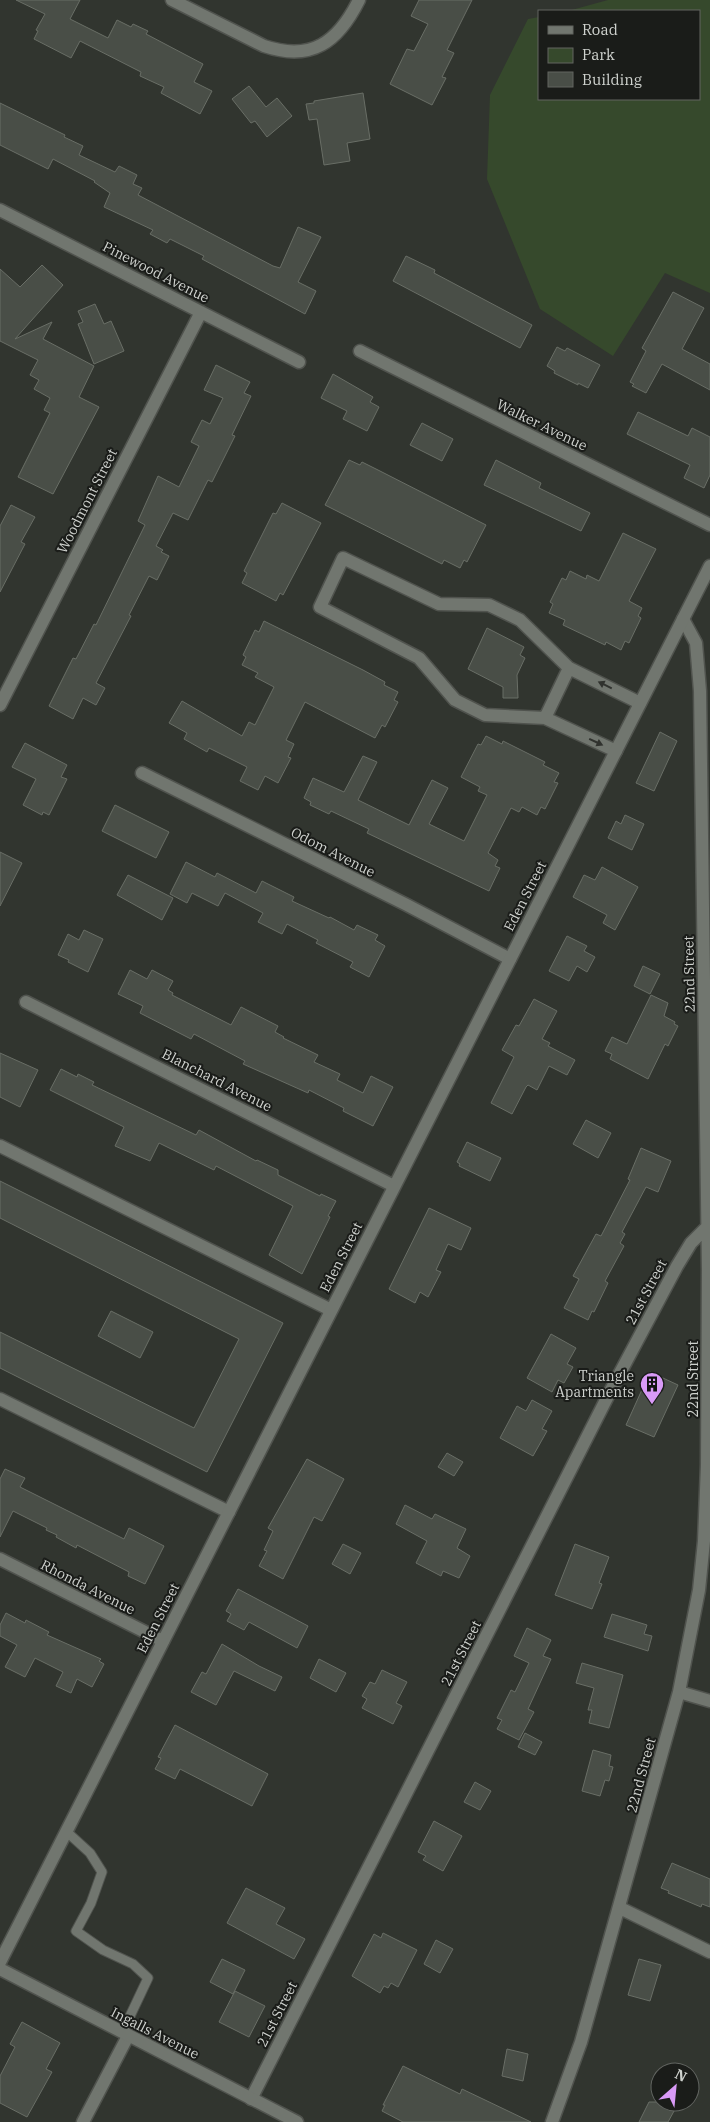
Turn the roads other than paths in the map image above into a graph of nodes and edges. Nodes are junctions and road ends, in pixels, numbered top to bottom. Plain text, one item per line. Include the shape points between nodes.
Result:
1 (172, 0) edge
2 (359, 0) edge
3 (0, 210) edge
4 (201, 312) junction
5 (360, 351) dead end
6 (299, 362) dead end
7 (710, 525) edge
8 (710, 566) edge
9 (683, 619) junction
10 (569, 668) junction
11 (705, 691) edge
12 (640, 703) junction
13 (0, 705) edge
14 (545, 718) junction
15 (616, 751) junction
16 (142, 773) dead end
17 (510, 959) junction
18 (26, 1002) dead end
19 (708, 1121) edge
20 (0, 1146) edge
21 (394, 1186) junction
22 (707, 1227) junction
23 (331, 1310) junction
24 (0, 1399) edge
25 (229, 1512) junction
26 (707, 1541) edge
27 (0, 1559) edge
28 (163, 1641) junction
29 (679, 1692) junction
30 (710, 1701) edge
31 (67, 1832) junction
32 (620, 1908) junction
33 (710, 1952) edge
34 (0, 1962) edge
35 (0, 1969) edge
36 (125, 2034) junction
37 (251, 2099) junction
38 (83, 2122) edge
39 (297, 2122) edge
40 (552, 2122) edge

1 - 2 street via 280,52 314,49 330,41 342,29
3 - 4 street, Pinewood Avenue
4 - 6 street, Pinewood Avenue
4 - 13 street, Woodmont Street
5 - 7 street, Walker Avenue
8 - 9 street, Eden Street
9 - 11 street, 22nd Street via 696,643
9 - 12 street, Eden Street
12 -> 10 street
10 - 14 street
10 - 14 street via 520,620 489,605 439,604 343,558 320,607 419,658 455,700 485,714
11 - 19 street, 22nd Street
12 - 15 street, Eden Street
14 -> 15 street
15 - 17 street, Eden Street
16 - 17 street, Odom Avenue
17 - 21 street, Eden Street
18 - 21 street, Blanchard Avenue
19 - 22 street, 22nd Street
20 - 23 street
21 - 23 street, Eden Street
22 - 26 street, 22nd Street
22 - 37 street, 21st Street via 691,1243 677,1266 612,1388
23 - 25 street, Eden Street
24 - 25 street
25 - 28 street, Eden Street
26 - 29 street, 22nd Street
27 - 28 street, Rhonda Avenue
28 - 31 street, Eden Street
29 - 30 street
29 - 32 street, 22nd Street
31 - 34 street, Eden Street
31 - 36 lane via 90,1853 102,1872 76,1931 103,1950 133,1964 148,1978
32 - 33 street
32 - 40 street, 22nd Street via 582,2042
35 - 36 street, Ingalls Avenue
36 - 37 street, Ingalls Avenue
36 - 38 street
37 - 39 street, Ingalls Avenue

